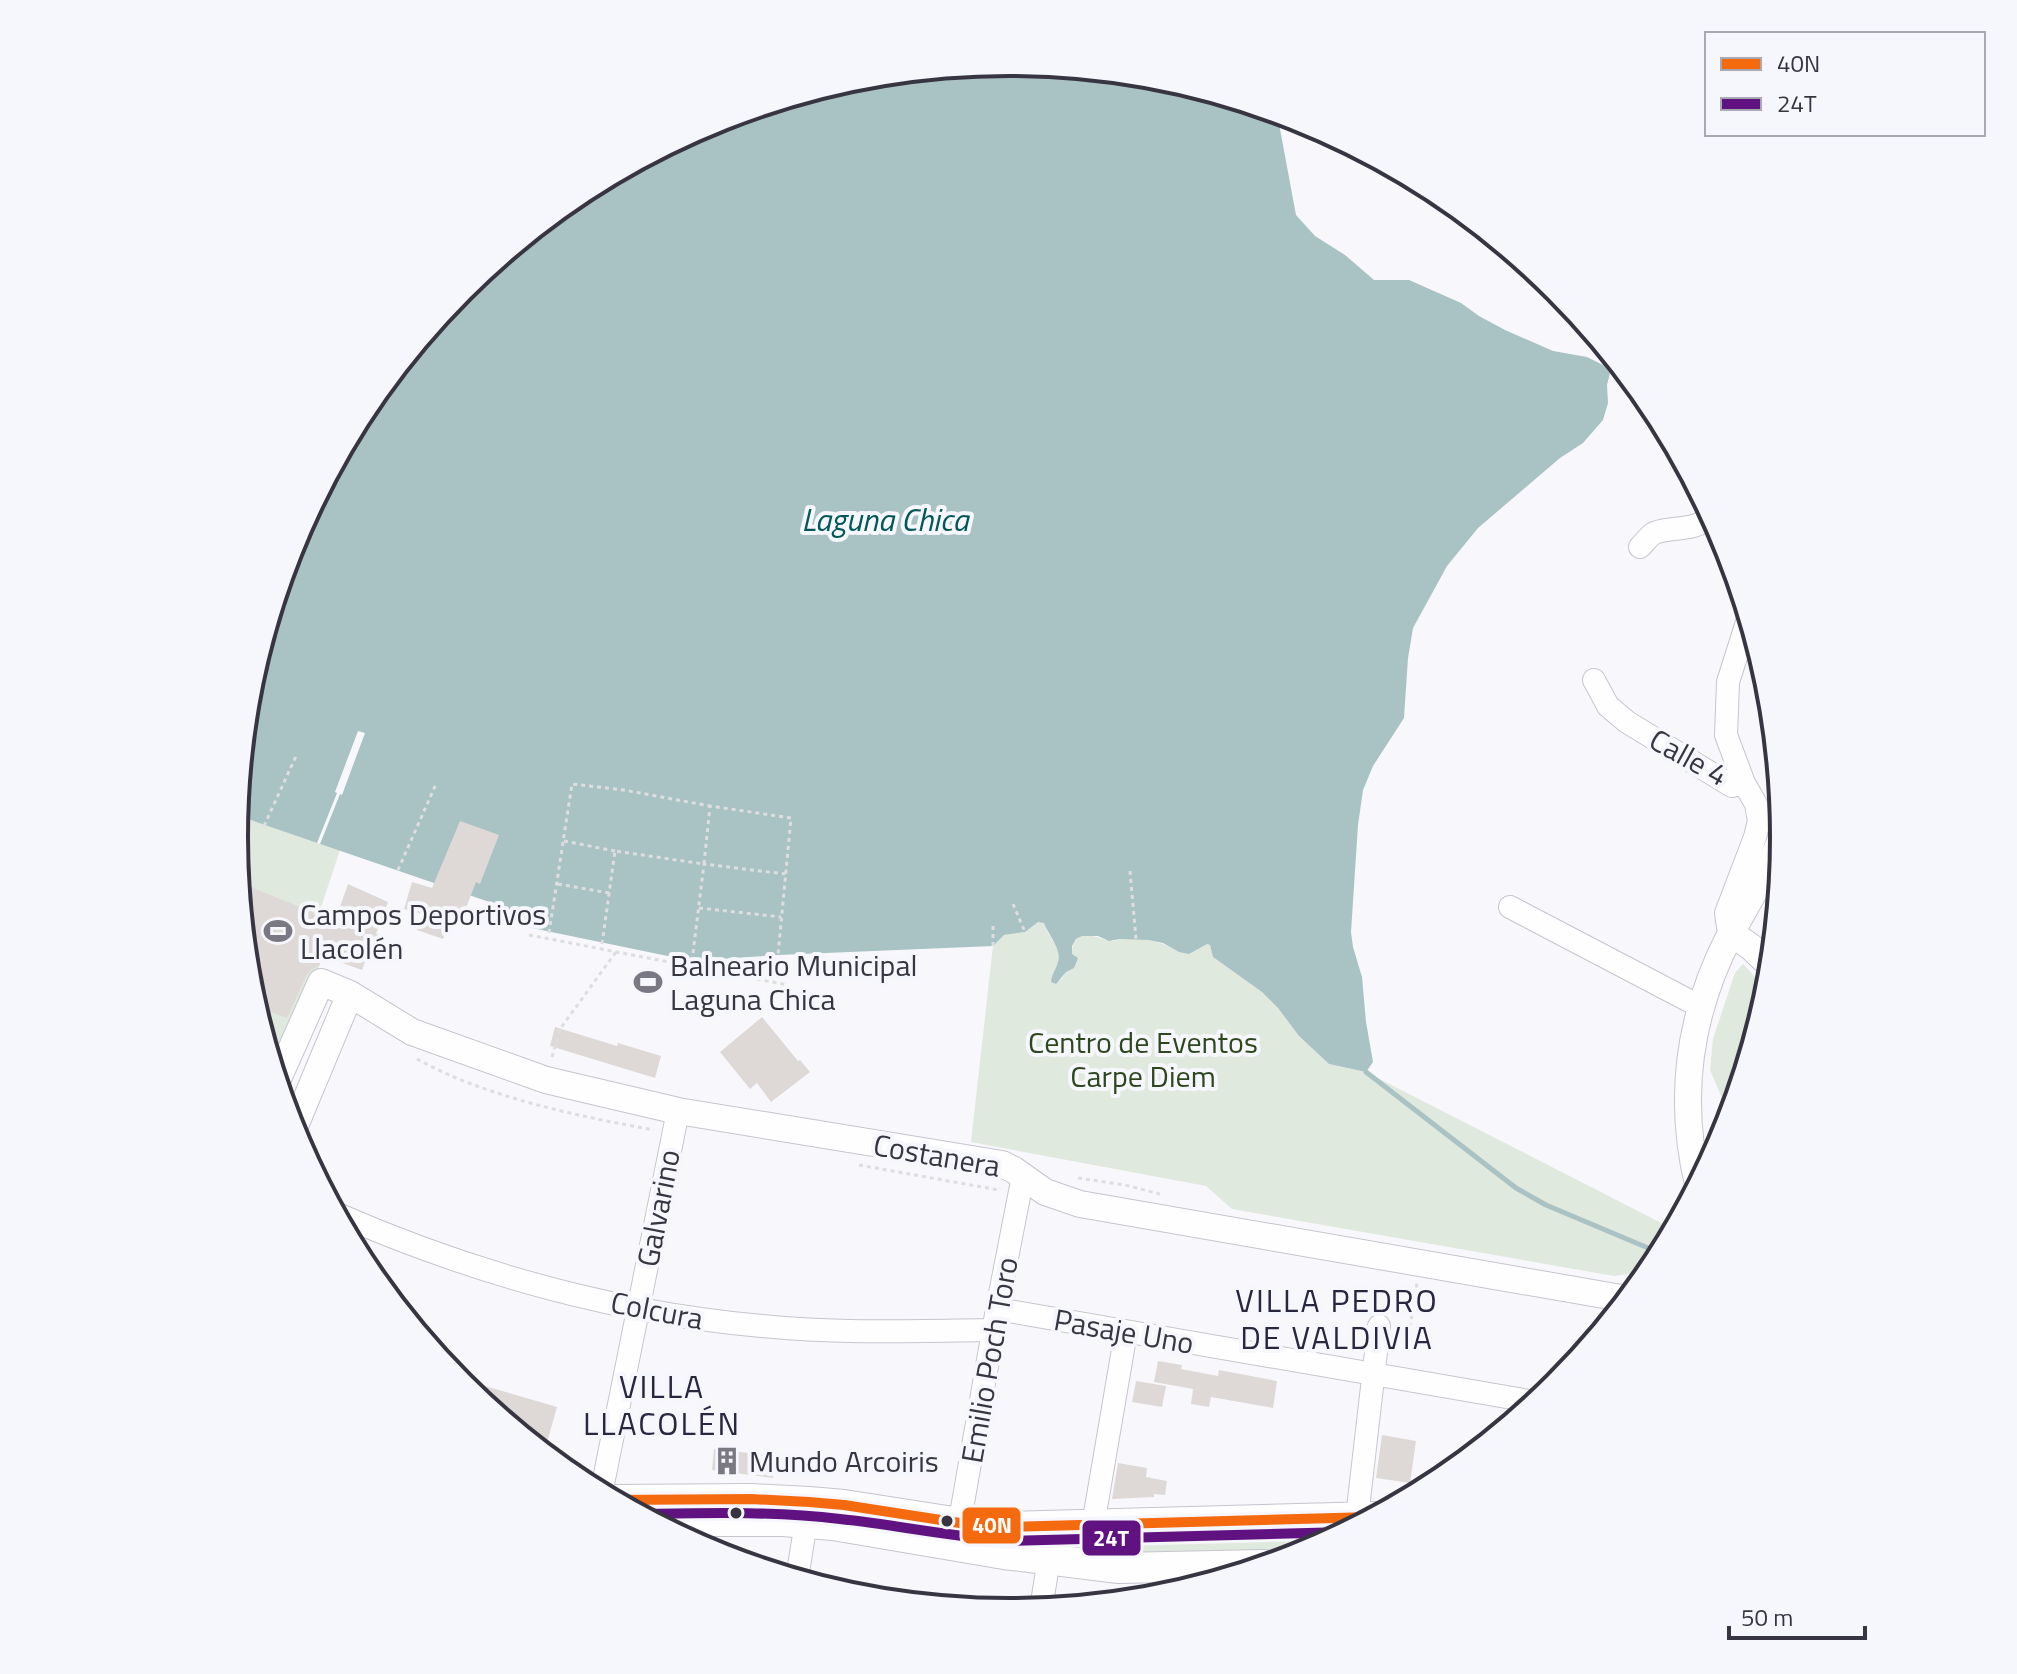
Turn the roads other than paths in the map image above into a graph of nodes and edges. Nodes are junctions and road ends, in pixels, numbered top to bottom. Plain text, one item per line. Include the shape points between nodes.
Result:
1 (1702, 524) edge
2 (1640, 547) dead end
3 (1743, 636) edge
4 (1594, 680) dead end
5 (1744, 783) junction
6 (1769, 868) edge
7 (1510, 907) dead end
8 (1731, 933) junction
9 (1760, 955) edge
10 (350, 994) junction
11 (1701, 1007) junction
12 (283, 1067) edge
13 (300, 1114) edge
14 (675, 1122) junction
15 (1690, 1144) junction
16 (1703, 1149) edge
17 (1694, 1166) edge
18 (1018, 1173) junction
19 (351, 1220) edge
20 (1614, 1297) edge
21 (639, 1308) junction
22 (995, 1320) junction
23 (1379, 1326) dead end
24 (1126, 1332) junction
25 (1380, 1375) junction
26 (1520, 1399) edge
27 (604, 1481) edge
28 (635, 1500) edge
29 (1370, 1506) edge
30 (1363, 1510) edge
31 (807, 1512) junction
32 (672, 1520) edge
33 (1093, 1525) junction
34 (1054, 1527) junction
35 (958, 1534) junction
36 (1049, 1561) junction
37 (1225, 1566) edge
38 (799, 1568) edge
39 (1043, 1597) edge

1 - 2 street via 1652,534
3 - 5 street via 1728,682 1726,735
4 - 5 street, Calle 4 via 1608,706 1627,722 1732,786
5 - 8 street, Calle 4 via 1759,812 1758,829 1726,913
6 - 8 street
7 - 11 street
8 - 9 street
8 - 11 street
10 - 12 street via 321,982
10 - 13 street
10 - 14 street, Costanera via 412,1032
11 - 15 street via 1687,1080
14 - 18 street, Costanera via 1002,1164
14 - 21 street, Galvarino
15 - 16 street
15 - 17 street
18 - 20 street, Costanera via 1045,1192 1080,1204
18 - 22 street, Emilio Poch Toro
19 - 21 street, Colcura via 476,1267
21 - 22 street, Colcura via 806,1330
21 - 27 street, Galvarino
22 - 24 street, Pasaje Uno
22 - 35 street, Emilio Poch Toro
23 - 25 street
24 - 25 street, Pasaje Uno
24 - 33 street
25 - 26 street, Pasaje Uno
25 - 29 street
28 - 31 main road via 751,1499
30 - 33 main road
31 - 32 main road
31 - 35 main road via 844,1505
31 - 38 street
33 - 34 main road
34 - 35 main road
34 - 36 street
35 - 36 main road
36 - 37 main road via 1130,1569
36 - 39 street

